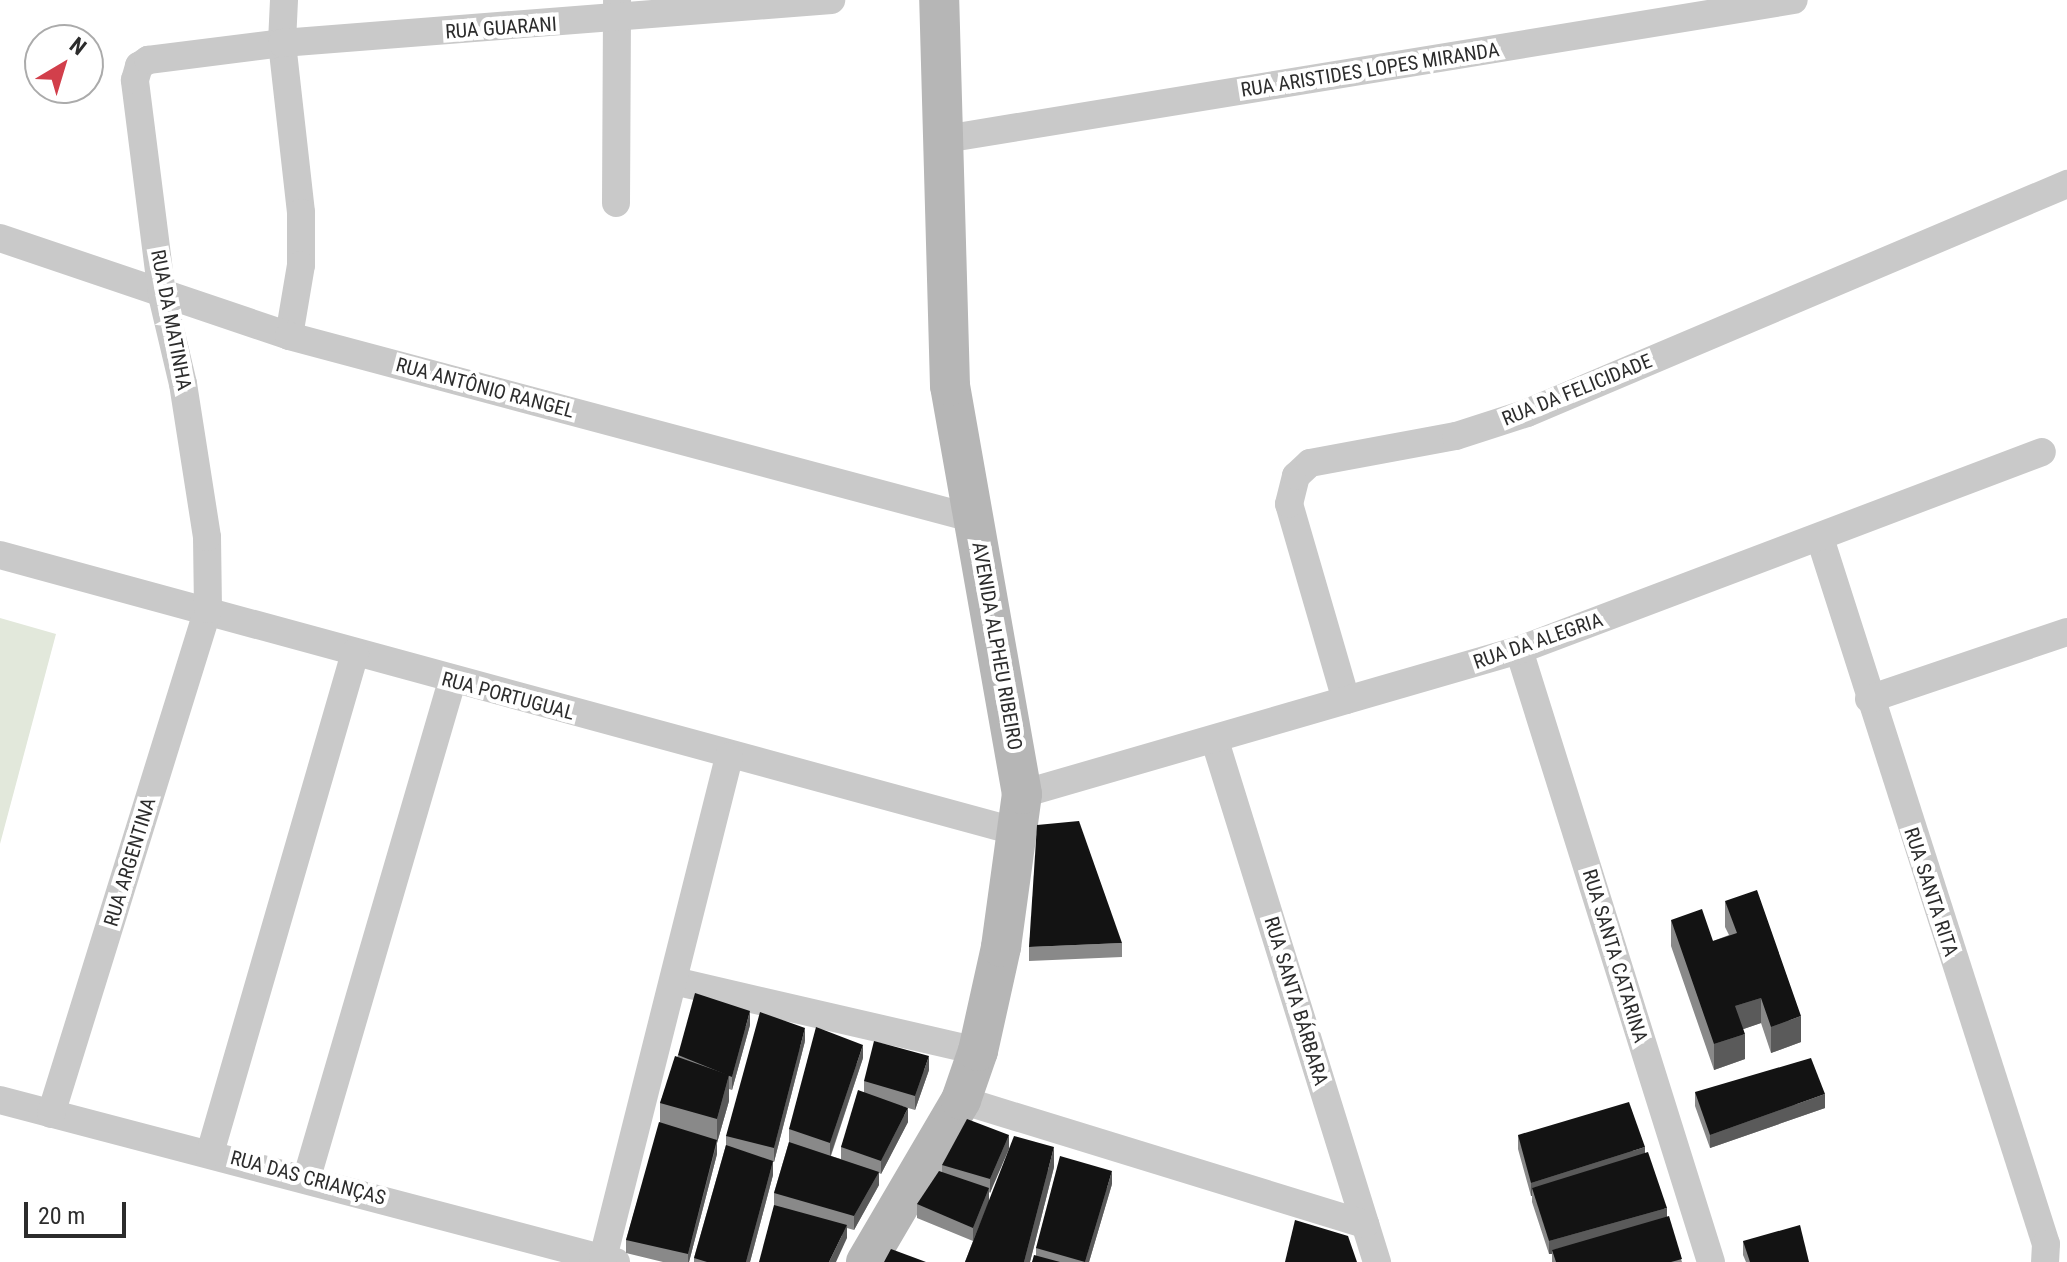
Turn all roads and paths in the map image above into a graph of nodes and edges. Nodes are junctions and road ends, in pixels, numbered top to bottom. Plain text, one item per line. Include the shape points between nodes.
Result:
1 (284, 0) edge
2 (831, 0) edge
3 (939, 0) edge
4 (1794, 0) edge
5 (618, 10) edge
6 (282, 43) junction
7 (172, 57) joint
8 (945, 139) junction
9 (2067, 184) edge
10 (616, 203) dead end
11 (0, 238) edge
12 (162, 295) junction
13 (289, 336) junction
14 (2042, 452) dead end
15 (975, 519) junction
16 (1820, 538) junction
17 (0, 555) edge
18 (208, 609) junction
19 (2067, 632) edge
20 (1519, 650) junction
21 (355, 653) junction
22 (452, 681) junction
23 (1869, 699) junction
24 (1346, 700) junction
25 (1215, 741) junction
26 (729, 757) junction
27 (1020, 813) junction
28 (674, 981) junction
29 (978, 1051) junction
30 (0, 1100) edge
31 (961, 1100) junction
32 (51, 1114) junction
33 (210, 1153) junction
34 (307, 1177) junction
35 (1365, 1224) junction
36 (2045, 1253) edge
37 (609, 1260) edge
38 (866, 1262) edge
39 (1377, 1262) edge
40 (1711, 1262) edge

1 - 6 street
2 - 5 street, RUA GUARANI
3 - 8 street, AVENIDA ALPHEU RIBEIRO
4 - 8 street, RUA ARISTIDES LOPES MIRANDA
5 - 6 street, RUA GUARANI
5 - 10 street
6 - 7 street, RUA GUARANI
6 - 13 street via 301,213 301,265
7 - 12 street, RUA DA MATINHA via 148,60 139,66 135,80
8 - 15 street, AVENIDA ALPHEU RIBEIRO via 950,386
9 - 24 street, RUA DA FELICIDADE via 1527,413 1456,436 1310,463 1296,476 1289,504
11 - 12 street, RUA ANTÔNIO RANGEL
12 - 13 street, RUA ANTÔNIO RANGEL
12 - 18 street, RUA DA MATINHA via 197,458 207,537
13 - 15 street, RUA ANTÔNIO RANGEL
14 - 16 street, RUA DA ALEGRIA
15 - 27 street, AVENIDA ALPHEU RIBEIRO
16 - 20 street, RUA DA ALEGRIA
16 - 23 street, RUA SANTA RITA
17 - 18 street, RUA PORTUGUAL
18 - 21 street, RUA PORTUGUAL
18 - 32 street, RUA ARGENTINA
19 - 23 street
20 - 24 street, RUA DA ALEGRIA
20 - 40 street, RUA SANTA CATARINA
21 - 22 street, RUA PORTUGUAL
21 - 33 street
22 - 26 street, RUA PORTUGUAL
22 - 34 street
23 - 36 street, RUA SANTA RITA
24 - 25 street, RUA DA ALEGRIA
25 - 27 street, RUA DA ALEGRIA
25 - 35 street, RUA SANTA BÁRBARA
26 - 27 street, RUA PORTUGUAL
26 - 28 street
27 - 29 street, AVENIDA ALPHEU RIBEIRO via 1001,947
28 - 29 street
28 - 37 street
29 - 31 street, AVENIDA ALPHEU RIBEIRO
30 - 32 street, RUA DAS CRIANÇAS
31 - 35 street
31 - 38 street, AVENIDA ALPHEU RIBEIRO
32 - 33 street, RUA DAS CRIANÇAS
33 - 34 street, RUA DAS CRIANÇAS
34 - 37 street, RUA DAS CRIANÇAS
35 - 39 street, RUA SANTA BÁRBARA

